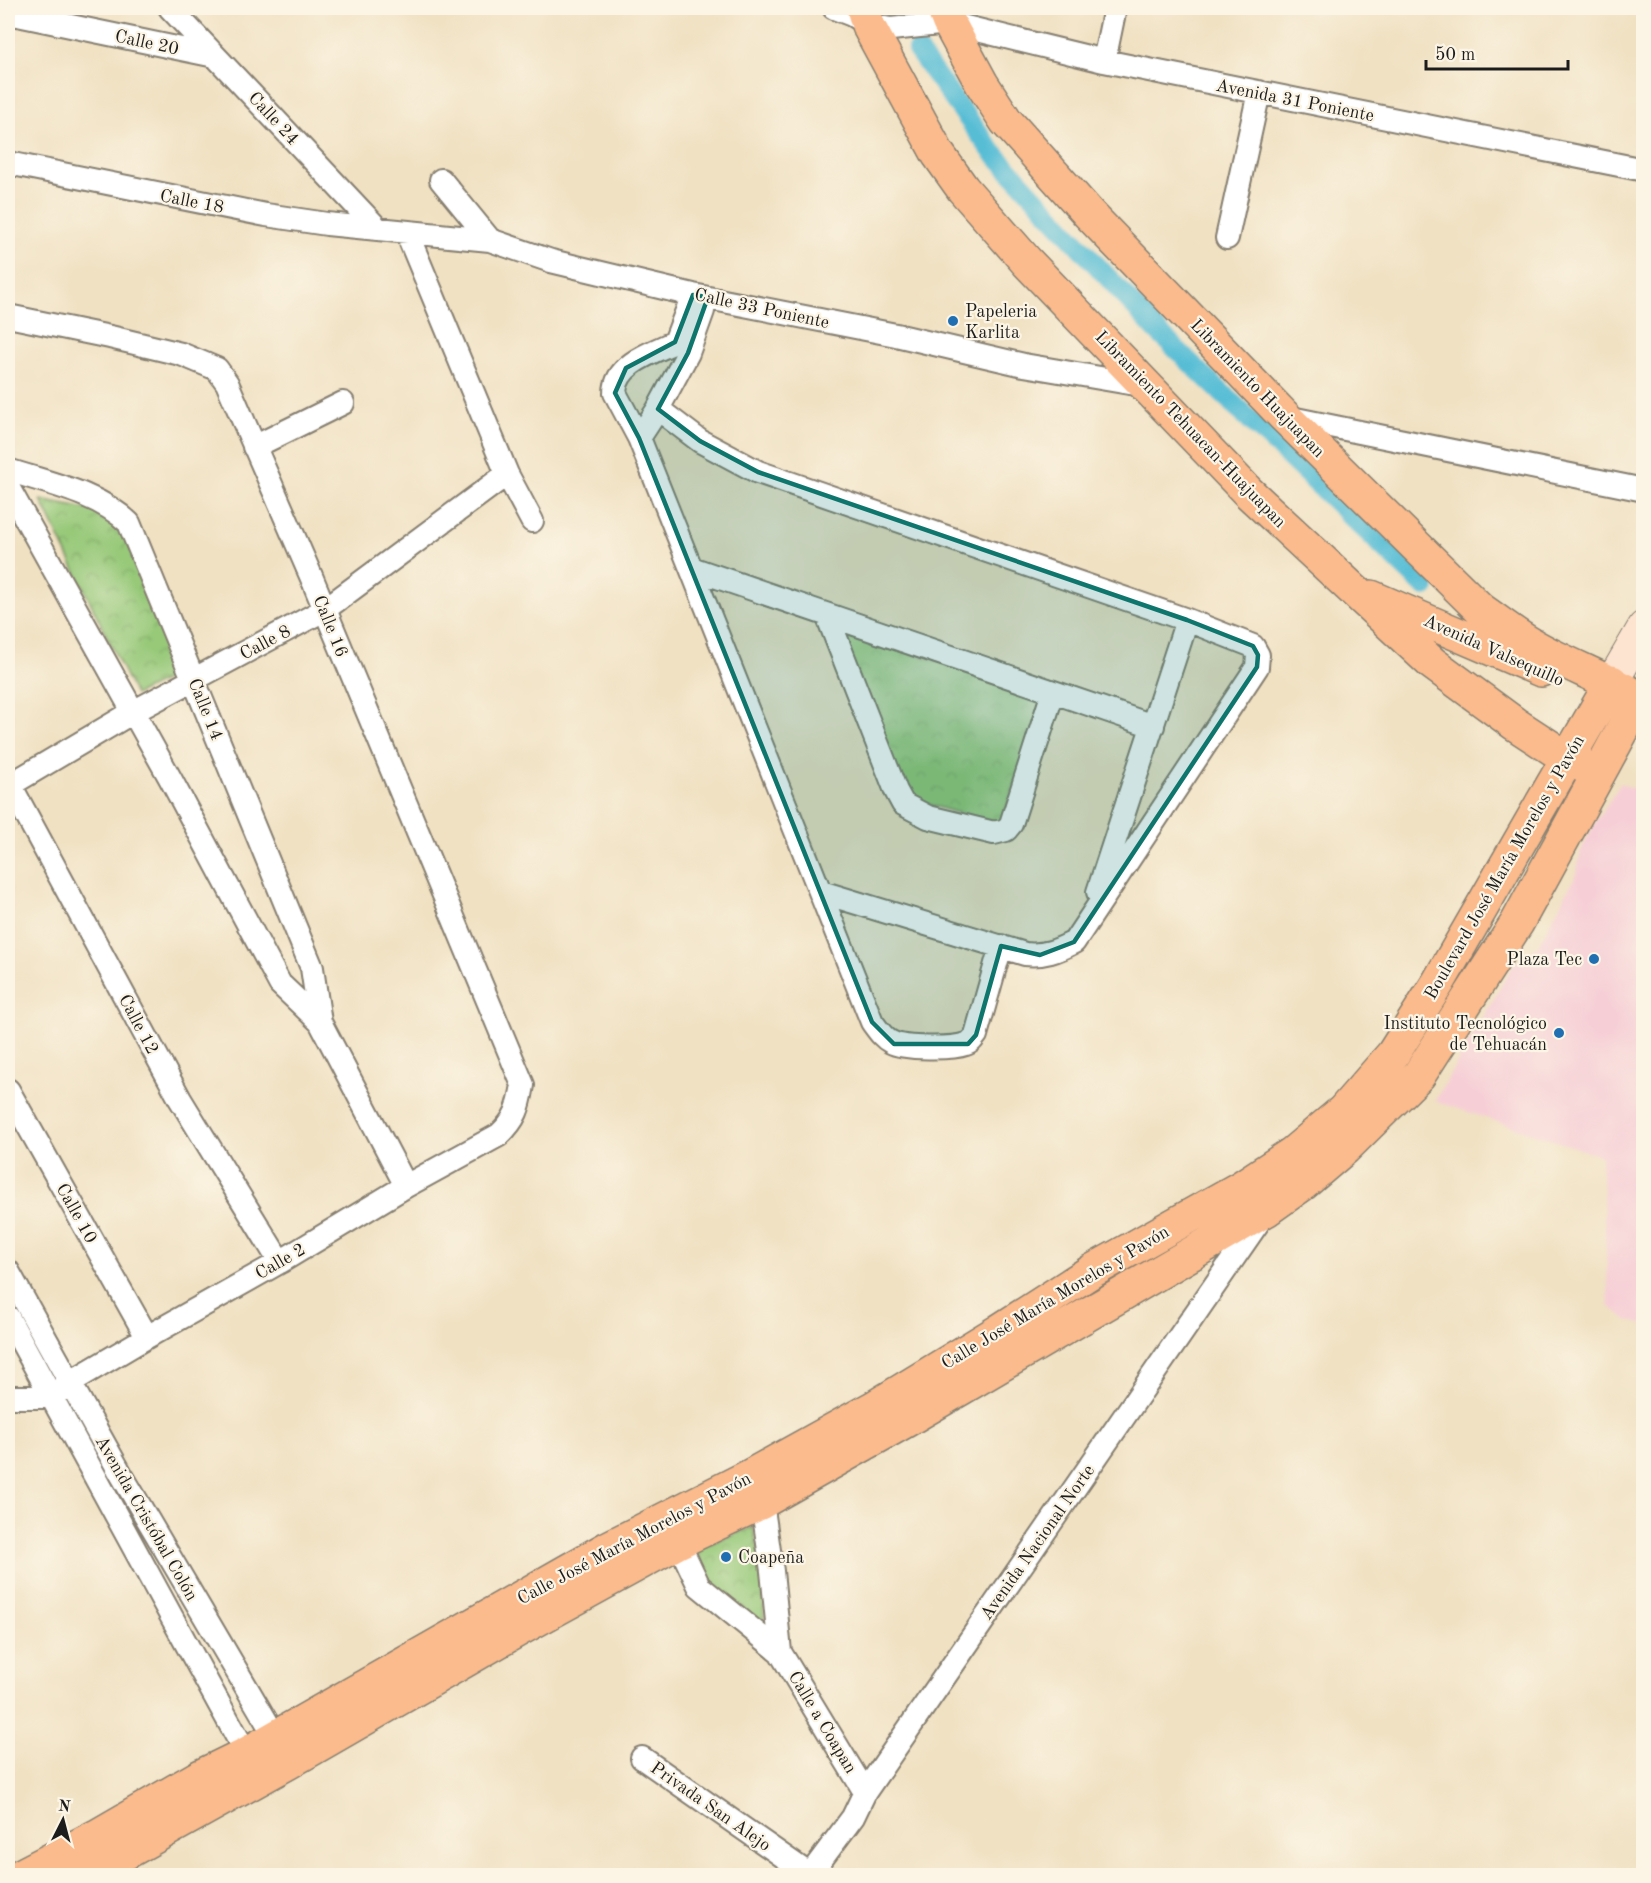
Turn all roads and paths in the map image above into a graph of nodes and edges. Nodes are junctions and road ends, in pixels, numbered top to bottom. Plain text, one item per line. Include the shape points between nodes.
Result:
1 (170, 8) edge
2 (834, 8) edge
3 (1115, 8) edge
4 (8, 13) edge
5 (939, 19) edge
6 (874, 20) edge
7 (215, 56) junction
8 (1104, 61) junction
9 (1258, 92) junction
10 (8, 163) edge
11 (1644, 170) edge
12 (441, 180) dead end
13 (378, 229) junction
14 (407, 233) junction
15 (1227, 238) dead end
16 (490, 240) junction
17 (700, 296) junction
18 (8, 316) edge
19 (681, 348) junction
20 (1147, 386) junction
21 (343, 403) dead end
22 (658, 409) junction
23 (1285, 417) junction
24 (639, 438) junction
25 (254, 447) junction
26 (8, 470) edge
27 (507, 474) junction
28 (8, 487) edge
29 (1644, 490) edge
30 (532, 521) dead end
31 (691, 568) junction
32 (1355, 590) junction
33 (1480, 609) junction
34 (324, 610) junction
35 (827, 615) junction
36 (1187, 620) junction
37 (1644, 627) edge
38 (1460, 635) junction
39 (194, 680) junction
40 (1607, 691) junction
41 (1053, 692) junction
42 (1641, 704) edge
43 (133, 712) junction
44 (1153, 726) junction
45 (1568, 758) junction
46 (1600, 774) junction
47 (8, 784) edge
48 (821, 892) junction
49 (1090, 919) junction
50 (1001, 946) junction
51 (320, 1022) junction
52 (522, 1085) joint
53 (8, 1090) edge
54 (406, 1186) junction
55 (1240, 1188) joint
56 (1266, 1210) junction
57 (280, 1262) junction
58 (8, 1271) edge
59 (8, 1317) edge
60 (147, 1337) junction
61 (61, 1390) junction
62 (8, 1397) edge
63 (756, 1489) junction
64 (673, 1530) junction
65 (780, 1652) junction
66 (283, 1750) junction
67 (642, 1758) dead end
68 (253, 1766) junction
69 (865, 1792) junction
70 (20, 1875) edge
71 (84, 1875) edge
72 (809, 1875) edge

1 - 7 street, Calle 24
2 - 6 street
3 - 8 street
4 - 7 street, Calle 20
5 - 6 street
5 - 8 street, Avenida 31 Poniente
5 - 23 main road, Libramiento Huajuapan via 1006,121 1089,214
6 - 20 main road, Libramiento Tehuacan-Huajuapan via 938,154 963,189
7 - 13 street, Calle 24
8 - 9 street, Avenida 31 Poniente
9 - 11 street, Avenida 31 Poniente
9 - 15 street
10 - 13 street, Calle 18 via 266,215
12 - 16 street
13 - 14 street, Calle 33 Poniente
14 - 16 street, Calle 33 Poniente
14 - 27 street
16 - 17 street, Calle 33 Poniente via 551,261
17 - 19 street
17 - 20 street, Calle 33 Poniente via 1024,365
18 - 25 street, Calle 16 via 181,354 218,369
19 - 22 street
19 - 24 street via 648,354 626,368 615,385 615,393
20 - 32 main road, Libramiento Tehuacan-Huajuapan via 1248,492
21 - 25 street
22 - 24 street
22 - 36 street via 700,441 758,472
23 - 29 street
23 - 33 main road, Libramiento Huajuapan
24 - 31 street
25 - 34 street, Calle 16
26 - 39 street, Calle 14 via 84,496 119,513 129,524
27 - 30 street
27 - 34 street, Calle 8
28 - 43 street, Calle 14
31 - 35 street
31 - 48 street
32 - 38 main road, Avenida Valsequillo
32 - 45 main road, Libramiento Tehuacan-Huajuapan via 1432,663
33 - 38 main road
33 - 40 main road, Libramiento Huajuapan
34 - 39 street, Calle 8
34 - 52 street, Calle 16
35 - 41 street
35 - 41 street via 896,791 903,804 928,817 994,832 1006,830
36 - 44 street
36 - 49 street via 1253,646 1258,656 1257,667
37 - 40 main road, Boulevard José María Morelos y Pavón
38 - 40 main road, Avenida Valsequillo
39 - 43 street, Calle 8
39 - 51 street, Calle 14 via 312,968
40 - 42 main road, Avenida Valsequillo
40 - 45 main road, Boulevard José María Morelos y Pavón
41 - 44 street
42 - 46 main road, Boulevard José María Morelos y Pavón
43 - 47 street, Calle 8
43 - 51 street, Calle 14 via 280,984
44 - 49 street
45 - 46 main road, Libramiento Tehuacan-Huajuapan
45 - 55 main road, Boulevard José María Morelos y Pavón via 1393,1054 1343,1111 1293,1153
46 - 56 main road, Boulevard José María Morelos y Pavón via 1517,924 1419,1075 1345,1148
47 - 57 street, Calle 12 via 180,1099
48 - 50 street
48 - 50 street via 872,1022 894,1044 968,1044 976,1035
49 - 50 street via 1074,942 1056,952 1025,954
51 - 54 street, Calle 14
52 - 54 street, Calle 2 via 512,1123 499,1135
53 - 60 street, Calle 10
54 - 57 street, Calle 2
55 - 63 main road, Calle José María Morelos y Pavón via 1119,1255 882,1402
56 - 63 main road, Calle José María Morelos y Pavón via 907,1420
56 - 69 street, Avenida Nacional Norte
57 - 60 street, Calle 2
58 - 61 street, Avenida Cristóbal Colón
59 - 61 street, Avenida Cristóbal Colón
60 - 61 street, Calle 2
61 - 62 street
61 - 66 street, Avenida Cristóbal Colón via 121,1474
61 - 68 street, Avenida Cristóbal Colón
63 - 64 main road, Calle José María Morelos y Pavón
63 - 65 street, Calle a Coapan via 772,1571
64 - 65 street, Calle a Coapan via 699,1586
64 - 66 main road, Calle José María Morelos y Pavón via 518,1630
65 - 69 street, Calle a Coapan
66 - 68 main road, Calle José María Morelos y Pavón
67 - 72 street, Privada San Alejo
68 - 70 main road, Calle José María Morelos y Pavón via 199,1777
68 - 71 main road, Calle José María Morelos y Pavón
69 - 72 street, Avenida Nacional Norte via 853,1817

